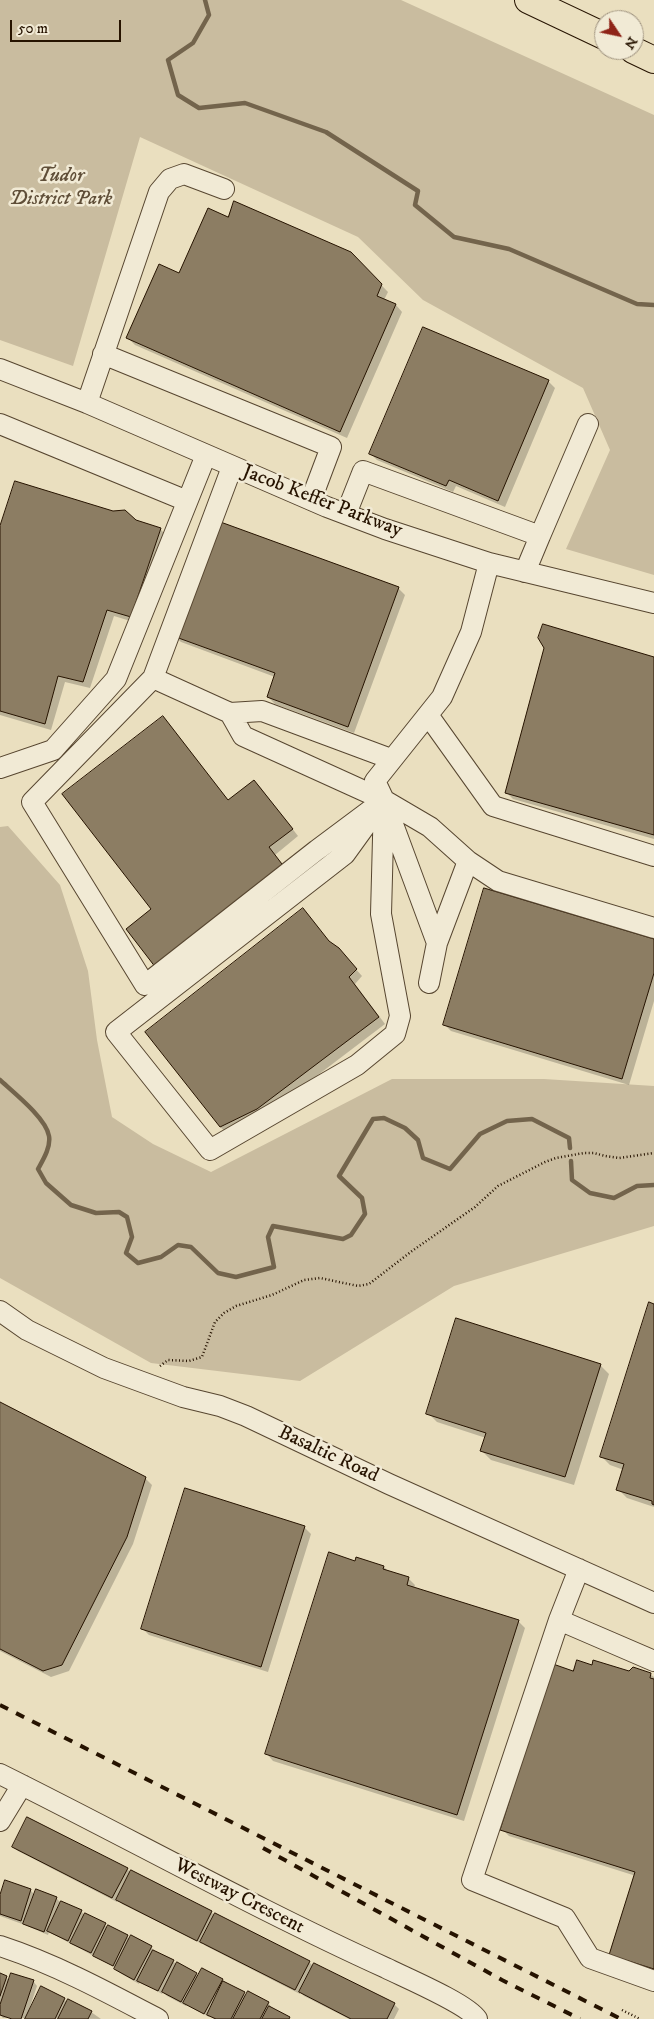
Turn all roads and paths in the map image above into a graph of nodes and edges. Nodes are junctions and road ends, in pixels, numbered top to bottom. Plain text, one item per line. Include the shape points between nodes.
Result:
1 (528, 0) edge
2 (594, 31) edge
3 (224, 189) dead end
4 (103, 354) junction
5 (1, 371) edge
6 (87, 403) junction
7 (0, 424) edge
8 (588, 424) dead end
9 (206, 455) junction
10 (232, 467) junction
11 (311, 500) junction
12 (188, 501) junction
13 (346, 514) junction
14 (540, 536) junction
15 (489, 563) junction
16 (525, 572) junction
17 (654, 603) edge
18 (153, 678) junction
19 (230, 713) junction
20 (428, 715) junction
21 (390, 759) junction
22 (0, 768) edge
23 (384, 800) junction
24 (654, 856) edge
25 (468, 861) junction
26 (654, 928) edge
27 (437, 943) junction
28 (429, 982) dead end
29 (654, 1153) edge
30 (0, 1312) edge
31 (160, 1366) dead end
32 (579, 1569) junction
33 (654, 1603) edge
34 (559, 1620) junction
35 (654, 1661) edge
36 (0, 1774) edge
37 (22, 1785) junction
38 (0, 1821) edge
39 (0, 1946) edge
40 (654, 1981) edge
41 (622, 2010) dead end
42 (158, 2019) edge
43 (478, 2019) edge
44 (640, 2019) edge

1 - 2 main road
3 - 4 street via 184,174 170,180 159,192
4 - 6 street
4 - 11 street via 331,447
5 - 6 street, Jacob Keffer Parkway
6 - 9 street, Jacob Keffer Parkway
7 - 12 street
8 - 14 street
9 - 10 street, Jacob Keffer Parkway
9 - 12 street
10 - 11 street, Jacob Keffer Parkway
10 - 18 street
11 - 13 street, Jacob Keffer Parkway
12 - 22 street via 116,679 53,750
13 - 14 street via 363,471
13 - 15 street, Jacob Keffer Parkway
14 - 16 street
15 - 16 street, Jacob Keffer Parkway
15 - 20 street via 471,632 442,697
16 - 17 street, Jacob Keffer Parkway
18 - 19 street
18 - 23 street via 32,802 146,985
19 - 21 street via 262,711
19 - 23 street via 243,736
20 - 21 street
20 - 24 street via 493,806
21 - 23 street via 375,781
23 - 23 street via 345,854 116,1032 210,1150 358,1065 395,1034 400,1016 382,914
23 - 25 street via 430,827
23 - 27 street
25 - 26 street via 498,881
25 - 27 street
27 - 28 street
29 - 31 path via 619,1158 584,1153 556,1158 498,1186 475,1207 369,1284 358,1286 320,1278 304,1280 272,1295 236,1306 215,1322 202,1357 189,1361 168,1360
30 - 32 street, Basaltic Road via 27,1330 104,1368 246,1416
32 - 33 street, Basaltic Road
32 - 34 street
34 - 35 street
34 - 40 street via 472,1880 565,1918 590,1958
36 - 37 street, Westway Crescent
37 - 38 street
37 - 43 street, Westway Crescent via 315,1936 414,1981 462,2006
39 - 42 street via 97,1987
41 - 44 path

